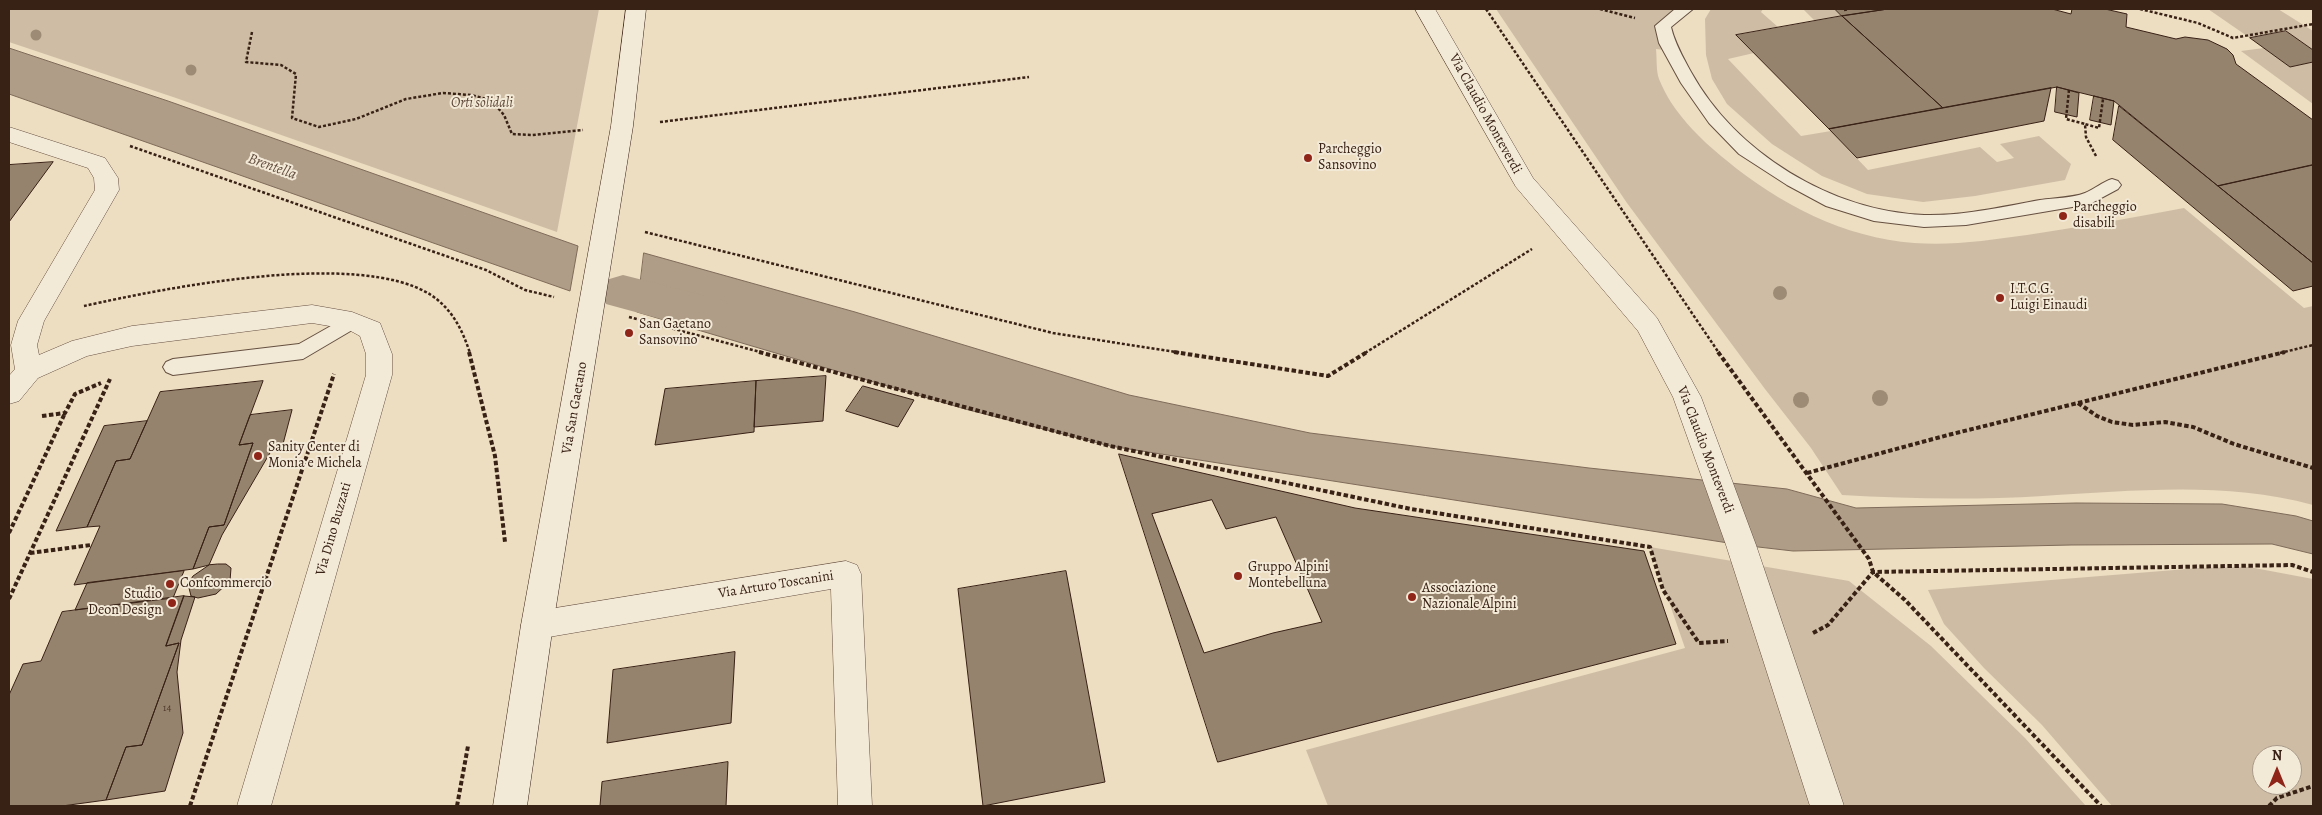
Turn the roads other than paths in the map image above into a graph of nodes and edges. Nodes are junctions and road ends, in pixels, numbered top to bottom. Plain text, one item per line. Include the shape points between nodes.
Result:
1 (636, 9) edge
2 (1425, 9) edge
3 (1685, 9) edge
4 (9, 134) edge
5 (2112, 185) road end
6 (352, 321) junction
7 (173, 367) dead end
8 (29, 372) junction
9 (9, 394) edge
10 (537, 625) junction
11 (254, 806) edge
12 (510, 806) edge
13 (855, 806) edge
14 (1827, 806) edge

1 - 10 street, Via San Gaetano via 605,234
2 - 14 street, Via Claudio Monteverdi via 1524,182 1648,325 1687,397 1741,545
3 - 5 lane via 1663,26 1667,43 1689,83 1715,119 1745,150 1833,202 1874,215 1924,221 1966,218 2090,198
4 - 8 street via 97,163 106,178 107,190 31,321 24,345
6 - 7 lane via 303,351
6 - 8 street, Via Dino Buzzati via 312,314 132,336 81,348
6 - 11 street, Via Dino Buzzati via 371,330 379,354 379,374
8 - 9 street, Via Dino Buzzati
10 - 12 street, Via San Gaetano
10 - 13 street, Via Arturo Toscanini via 846,574

